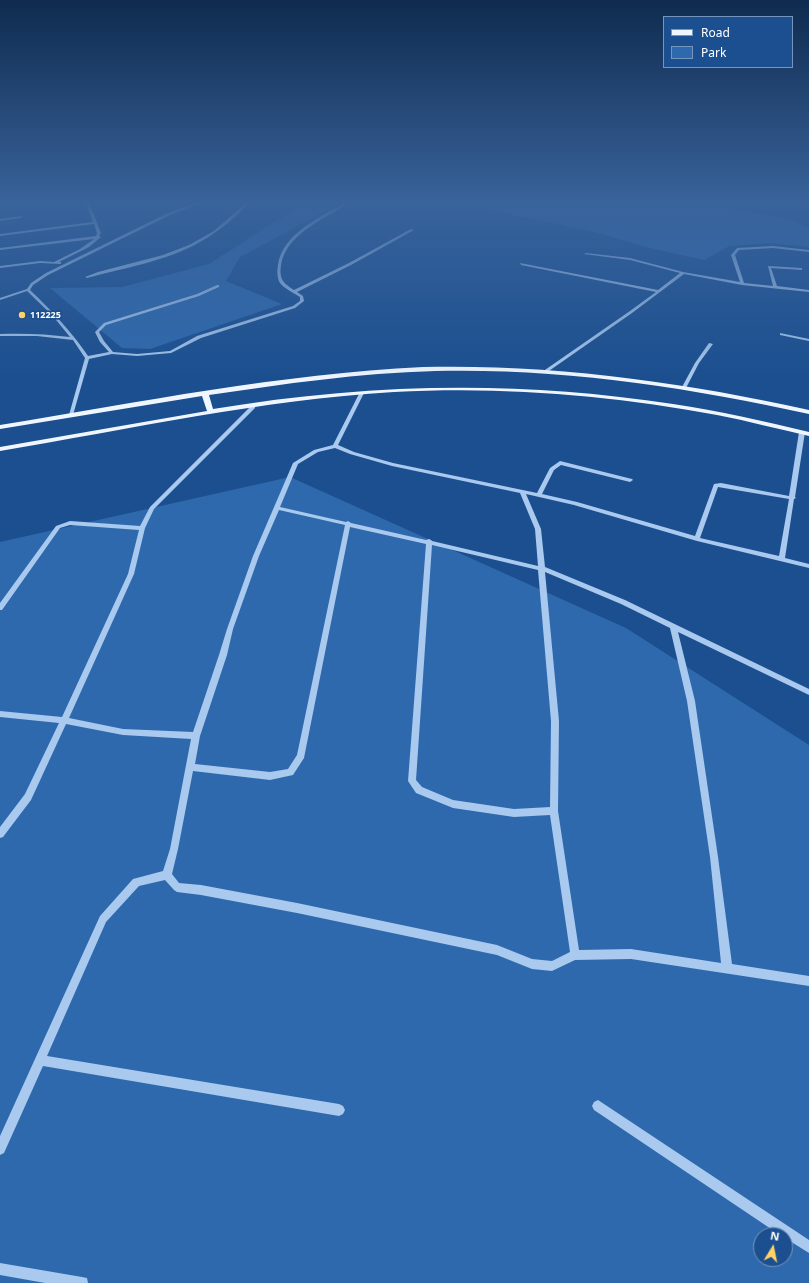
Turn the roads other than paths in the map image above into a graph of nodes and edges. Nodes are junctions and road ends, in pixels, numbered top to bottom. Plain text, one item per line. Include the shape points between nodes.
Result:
1 (60, 260) edge
2 (76, 260) edge
3 (147, 260) edge
4 (280, 260) edge
5 (358, 260) edge
6 (633, 260) edge
7 (735, 260) edge
8 (56, 262) junction
9 (68, 264) junction
10 (522, 264) dead end
11 (0, 267) edge
12 (801, 269) dead end
13 (683, 273) junction
14 (87, 277) dead end
15 (742, 284) junction
16 (218, 286) dead end
17 (775, 287) junction
18 (28, 290) junction
19 (295, 291) junction
20 (658, 291) junction
21 (809, 291) edge
22 (0, 300) edge
23 (781, 334) dead end
24 (0, 335) edge
25 (74, 339) junction
26 (809, 340) edge
27 (712, 344) dead end
28 (112, 353) junction
29 (88, 358) junction
30 (544, 372) junction
31 (684, 387) junction
32 (205, 394) junction
33 (362, 394) junction
34 (253, 407) junction
35 (809, 412) edge
36 (211, 413) junction
37 (71, 415) junction
38 (0, 427) edge
39 (806, 433) edge
40 (335, 446) junction
41 (0, 449) edge
42 (630, 480) dead end
43 (522, 491) junction
44 (539, 495) junction
45 (793, 498) junction
46 (278, 508) junction
47 (348, 523) junction
48 (142, 528) junction
49 (697, 539) junction
50 (429, 541) junction
51 (782, 559) junction
52 (809, 566) edge
53 (542, 568) junction
54 (0, 608) edge
55 (673, 626) junction
56 (809, 692) edge
57 (0, 714) edge
58 (64, 720) junction
59 (196, 736) junction
60 (190, 767) junction
61 (554, 811) junction
62 (0, 834) edge
63 (167, 875) junction
64 (575, 955) junction
65 (727, 968) junction
66 (809, 980) edge
67 (39, 1060) junction
68 (598, 1106) dead end
69 (339, 1110) dead end
70 (0, 1149) edge
71 (809, 1247) edge
72 (0, 1269) edge
73 (82, 1283) edge

1 - 8 street
2 - 9 street
3 - 14 street
4 - 19 street via 280,277 283,284
5 - 19 street
6 - 13 street
7 - 15 street
8 - 9 street
8 - 11 street
9 - 18 street via 37,280
10 - 20 street
12 - 17 street via 769,266
13 - 15 street
13 - 20 street
15 - 17 street
16 - 28 street via 198,295 105,324 97,332
17 - 21 street
18 - 22 street
18 - 25 street
19 - 28 street via 302,297 302,301 294,307 199,337 172,352 137,355
20 - 30 street
23 - 26 street
24 - 25 street via 25,334
25 - 29 street
27 - 31 street via 697,363
28 - 29 street
29 - 37 street
30 - 31 main road
30 - 32 main road via 412,370 329,376
31 - 35 main road
32 - 36 main road
32 - 37 main road
33 - 34 main road
33 - 39 main road via 450,388 587,394 703,410
33 - 40 street
34 - 36 main road
34 - 48 street via 152,508
36 - 41 main road
37 - 38 main road
39 - 45 street
40 - 43 street via 352,454 392,464
40 - 46 street via 316,451 296,463
42 - 44 street via 560,463 552,469
43 - 44 street
43 - 53 street via 538,529
44 - 49 street
45 - 49 street via 716,485
45 - 51 street
46 - 47 street
46 - 59 street via 256,556
47 - 50 street
47 - 60 street via 302,756 290,772 270,776
48 - 54 street via 70,523 58,527
48 - 58 street via 131,574
49 - 51 street
50 - 53 street
50 - 61 street via 412,781 419,790 453,804 514,813
51 - 52 street
53 - 55 street
53 - 61 street via 555,721
55 - 56 street
55 - 65 street via 691,701
57 - 58 street
58 - 59 street via 123,732
58 - 62 street via 28,797
59 - 60 street
60 - 63 street
61 - 64 street
63 - 64 street via 177,887 297,908 497,950 532,964 552,966
63 - 67 street via 136,882 103,919
64 - 65 street via 631,954
65 - 66 street
67 - 69 street
67 - 70 street
68 - 71 street
72 - 73 street

